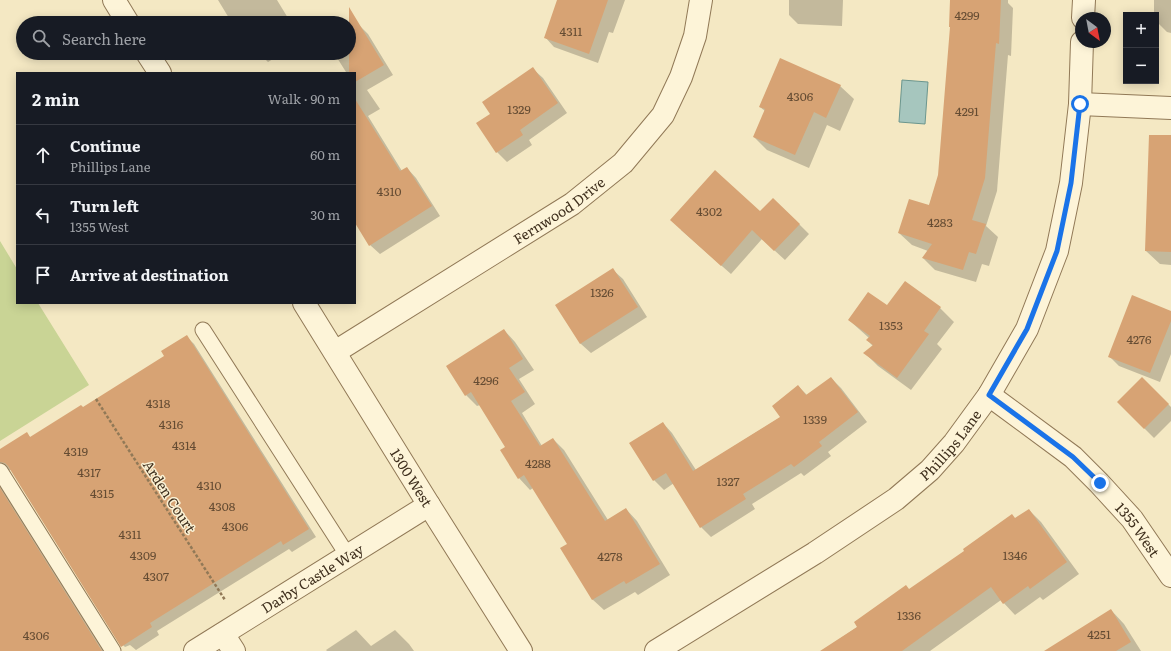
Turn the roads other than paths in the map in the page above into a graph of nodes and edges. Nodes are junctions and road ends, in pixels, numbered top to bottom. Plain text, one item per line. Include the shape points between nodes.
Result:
1 (114, 0) edge
2 (701, 0) edge
3 (1084, 0) edge
4 (1083, 12) edge
5 (124, 16) edge
6 (1082, 48) edge
7 (152, 60) edge
8 (159, 72) edge
9 (1080, 104) junction
10 (1171, 108) edge
11 (305, 304) edge
12 (203, 330) dead end
13 (335, 352) junction
14 (989, 395) junction
15 (0, 470) edge
16 (429, 505) junction
17 (348, 556) junction
18 (1171, 576) edge
19 (229, 642) edge
20 (113, 651) edge
21 (195, 651) edge
22 (520, 651) edge
23 (656, 651) edge

1 - 5 street
2 - 13 street, Fernwood Drive via 695,36 681,76 663,115 623,163 572,204
3 - 4 street
6 - 9 street, Phillips Lane
7 - 8 street
9 - 10 street
9 - 14 street, Phillips Lane via 1071,183 1057,251 1027,329
11 - 13 street, 1300 West
12 - 17 lane
13 - 16 street, 1300 West
14 - 18 street, 1355 West via 1073,457 1100,483 1132,519
14 - 23 street, Phillips Lane via 954,443 930,470 896,499
15 - 20 lane
16 - 17 street, Darby Castle Way
16 - 22 street, 1300 West
17 - 19 street, Darby Castle Way
19 - 21 street, Darby Castle Way

